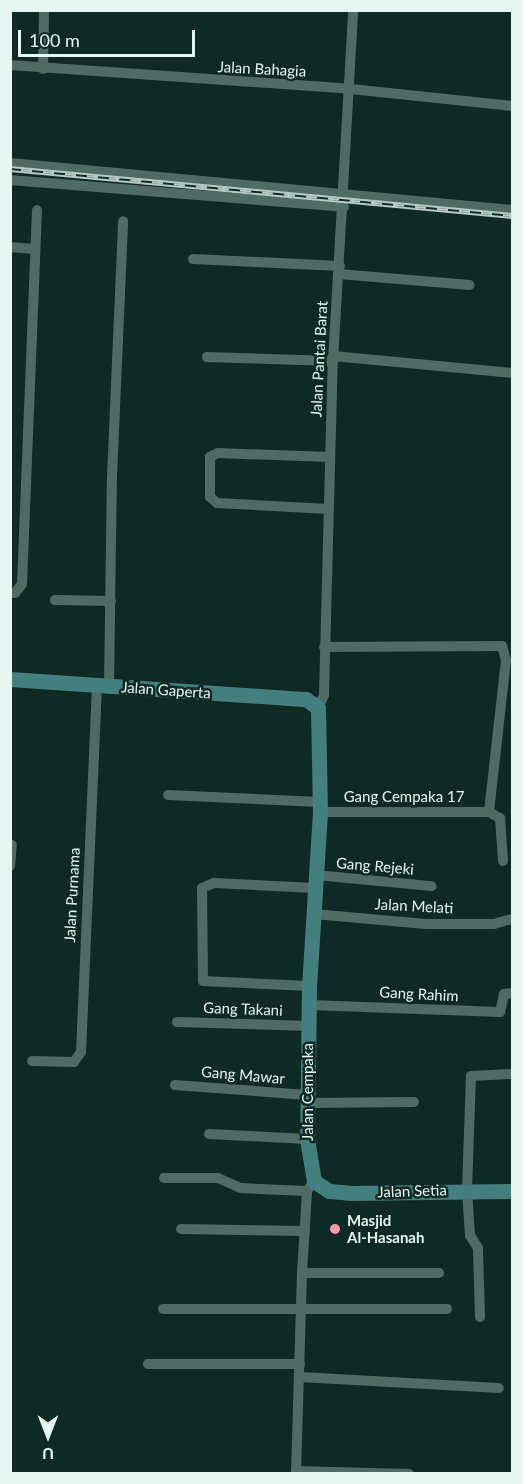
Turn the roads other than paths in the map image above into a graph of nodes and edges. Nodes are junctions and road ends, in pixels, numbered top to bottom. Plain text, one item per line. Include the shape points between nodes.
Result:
1 (44, 10) edge
2 (353, 10) edge
3 (10, 65) edge
4 (43, 69) junction
5 (351, 90) junction
6 (513, 106) edge
7 (10, 163) edge
8 (10, 180) edge
9 (345, 192) junction
10 (344, 207) junction
11 (37, 210) dead end
12 (513, 210) edge
13 (123, 221) dead end
14 (10, 247) edge
15 (34, 249) junction
16 (193, 259) dead end
17 (340, 270) junction
18 (470, 285) dead end
19 (207, 357) dead end
20 (333, 358) junction
21 (513, 374) edge
22 (329, 457) junction
23 (328, 509) junction
24 (10, 593) edge
25 (55, 600) dead end
26 (111, 601) junction
27 (324, 647) junction
28 (10, 679) edge
29 (103, 686) junction
30 (318, 708) junction
31 (168, 795) dead end
32 (320, 807) junction
33 (489, 812) junction
34 (12, 845) edge
35 (503, 861) dead end
36 (10, 866) edge
37 (316, 881) junction
38 (431, 886) dead end
39 (314, 914) junction
40 (513, 919) edge
41 (309, 986) junction
42 (513, 993) edge
43 (310, 1005) junction
44 (177, 1022) dead end
45 (309, 1026) junction
46 (32, 1061) dead end
47 (513, 1074) edge
48 (175, 1084) dead end
49 (307, 1099) junction
50 (414, 1102) dead end
51 (209, 1134) dead end
52 (307, 1139) junction
53 (164, 1178) dead end
54 (513, 1180) edge
55 (311, 1186) junction
56 (466, 1190) junction
57 (512, 1191) edge
58 (181, 1229) dead end
59 (305, 1231) junction
60 (439, 1273) dead end
61 (302, 1274) junction
62 (303, 1307) junction
63 (163, 1309) dead end
64 (447, 1309) dead end
65 (480, 1317) dead end
66 (148, 1364) dead end
67 (300, 1364) junction
68 (300, 1377) junction
69 (499, 1388) dead end
70 (296, 1472) edge
71 (410, 1473) edge

1 - 4 street
2 - 5 street, Jalan Pantai Barat
3 - 4 street, Jalan Bahagia
4 - 5 street, Jalan Bahagia
5 - 6 street, Jalan Bahagia
5 - 9 street, Jalan Pantai Barat
7 - 9 street
8 - 10 street
9 - 10 street, Jalan Pantai Barat
9 - 12 street
10 - 17 street, Jalan Pantai Barat
11 - 15 street
13 - 26 street via 111,477
14 - 15 street
15 - 24 street via 22,584
16 - 17 street
17 - 18 street
17 - 20 street, Jalan Pantai Barat
19 - 20 street
20 - 21 street
20 - 22 street, Jalan Pantai Barat
22 - 23 street, Jalan Pantai Barat
22 - 23 street via 218,453 210,457 210,497 217,504
23 - 27 street, Jalan Pantai Barat
25 - 26 street
26 - 29 street
27 - 30 street, Jalan Pantai Barat via 324,695
27 - 33 street via 502,646 506,660
28 - 29 street, Jalan Gaperta
29 - 30 street, Jalan Gaperta via 306,699
29 - 46 street, Jalan Purnama via 81,1052 74,1062
30 - 32 street, Jalan Cempaka
31 - 32 street, Gang Cempaka 17
32 - 33 street, Gang Cempaka 17
32 - 37 street, Jalan Cempaka
33 - 35 street via 500,818
34 - 36 street
37 - 38 street, Gang Rejeki
37 - 39 street, Jalan Cempaka
37 - 41 street, Gang Rejeki via 214,883 202,888 203,981
39 - 40 street, Jalan Melati via 426,924 494,924
39 - 41 street, Jalan Cempaka
41 - 43 street, Jalan Cempaka
42 - 43 street, Gang Rahim via 504,994 500,1012
43 - 45 street, Jalan Cempaka
44 - 45 street, Gang Takani
45 - 49 street, Jalan Cempaka
47 - 56 street via 471,1076
48 - 49 street, Gang Mawar
49 - 50 street, Gang Mawar
49 - 52 street, Jalan Cempaka
51 - 52 street
52 - 55 street, Jalan Cempaka
53 - 55 street via 218,1178 240,1188
54 - 57 street
55 - 56 street, Jalan Setia via 350,1193
55 - 59 street, Jalan Cempaka
56 - 57 street, Jalan Setia
56 - 65 street via 470,1235 478,1248
58 - 59 street
59 - 61 street, Jalan Cempaka
60 - 61 street
61 - 62 street, Jalan Cempaka
62 - 63 street
62 - 64 street
62 - 67 street, Jalan Cempaka
66 - 67 street
67 - 68 street, Jalan Cempaka
68 - 69 street
68 - 70 street, Jalan Cempaka
70 - 71 street

